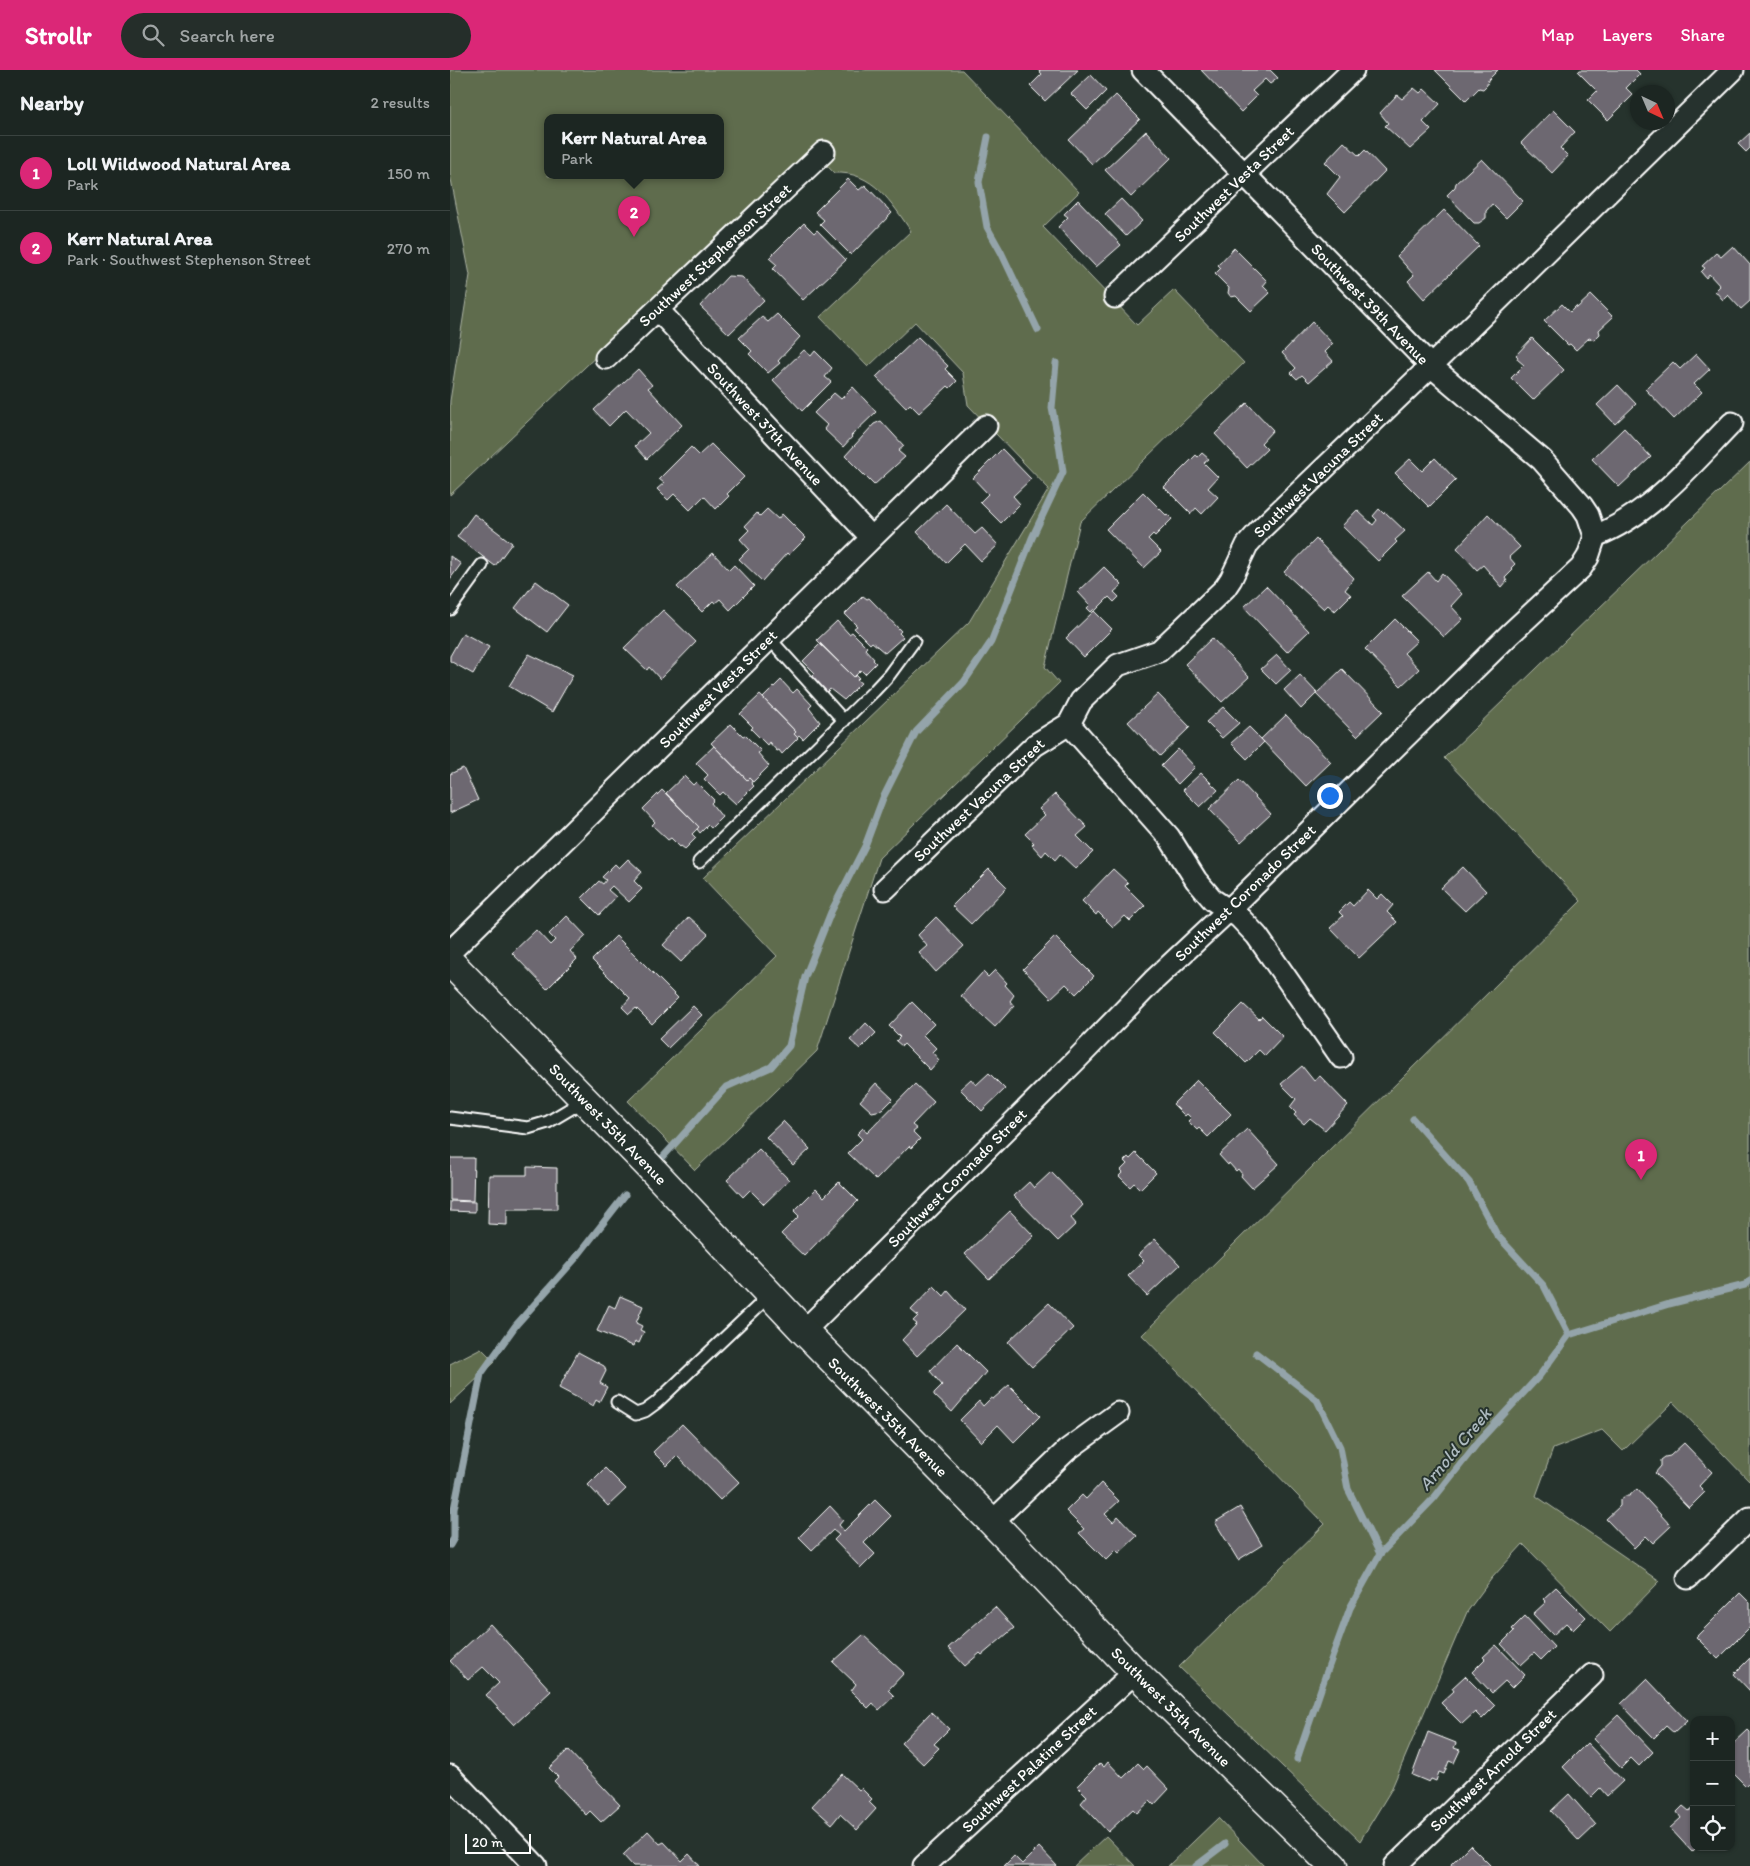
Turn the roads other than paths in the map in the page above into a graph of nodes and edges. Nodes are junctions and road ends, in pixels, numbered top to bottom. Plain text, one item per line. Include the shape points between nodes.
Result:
1 (1143, 70) edge
2 (1353, 70) edge
3 (1732, 70) edge
4 (824, 152) dead end
5 (1244, 174) junction
6 (1115, 297) dead end
7 (658, 310) junction
8 (606, 358) dead end
9 (1431, 366) junction
10 (1732, 423) dead end
11 (986, 426) dead end
12 (1595, 536) junction
13 (872, 538) junction
14 (482, 565) dead end
15 (450, 609) edge
16 (769, 638) junction
17 (914, 641) dead end
18 (844, 721) junction
19 (1069, 724) junction
20 (699, 862) dead end
21 (885, 889) dead end
22 (1230, 909) junction
23 (450, 952) edge
24 (450, 962) edge
25 (1341, 1057) dead end
26 (585, 1100) junction
27 (450, 1118) edge
28 (770, 1295) junction
29 (804, 1331) junction
30 (616, 1402) dead end
31 (1118, 1413) dead end
32 (1750, 1518) edge
33 (992, 1522) junction
34 (1688, 1578) dead end
35 (1135, 1672) junction
36 (1592, 1675) dead end
37 (450, 1776) edge
38 (536, 1866) edge
39 (924, 1866) edge
40 (1333, 1866) edge
41 (1395, 1866) edge

1 - 5 street, Southwest 39th Avenue
2 - 5 street, Southwest Vesta Street
3 - 9 street, Southwest Vacuna Street
4 - 7 street, Southwest Stephenson Street
5 - 6 street, Southwest Vesta Street
5 - 9 street, Southwest 39th Avenue
7 - 8 street, Southwest Stephenson Street
7 - 13 street, Southwest 37th Avenue
9 - 12 street, Southwest 39th Avenue via 1542,460 1582,506
9 - 19 street, Southwest Vacuna Street via 1262,528 1247,545 1231,579 1220,593 1159,651 1118,665 1081,701
10 - 12 street via 1645,507 1614,529
11 - 13 street, Southwest Vesta Street
12 - 22 street, Southwest Coronado Street via 1581,568
13 - 16 street, Southwest Vesta Street
14 - 15 lane
16 - 18 lane
16 - 23 street, Southwest Vesta Street
17 - 18 lane via 889,674
18 - 20 lane
19 - 21 street, Southwest Vacuna Street via 1035,745
19 - 22 street via 1169,837 1213,900
22 - 25 street via 1257,936
22 - 29 street, Southwest Coronado Street
24 - 26 street, Southwest 35th Avenue
26 - 27 lane via 548,1122 528,1128
26 - 28 street, Southwest 35th Avenue
28 - 29 street, Southwest 35th Avenue
28 - 30 lane via 645,1411 636,1414
29 - 33 street, Southwest 35th Avenue
31 - 33 street via 1067,1450
32 - 34 street
33 - 35 street, Southwest 35th Avenue
35 - 39 street, Southwest Palatine Street
35 - 40 street, Southwest 35th Avenue
36 - 41 street, Southwest Arnold Street
37 - 38 street

